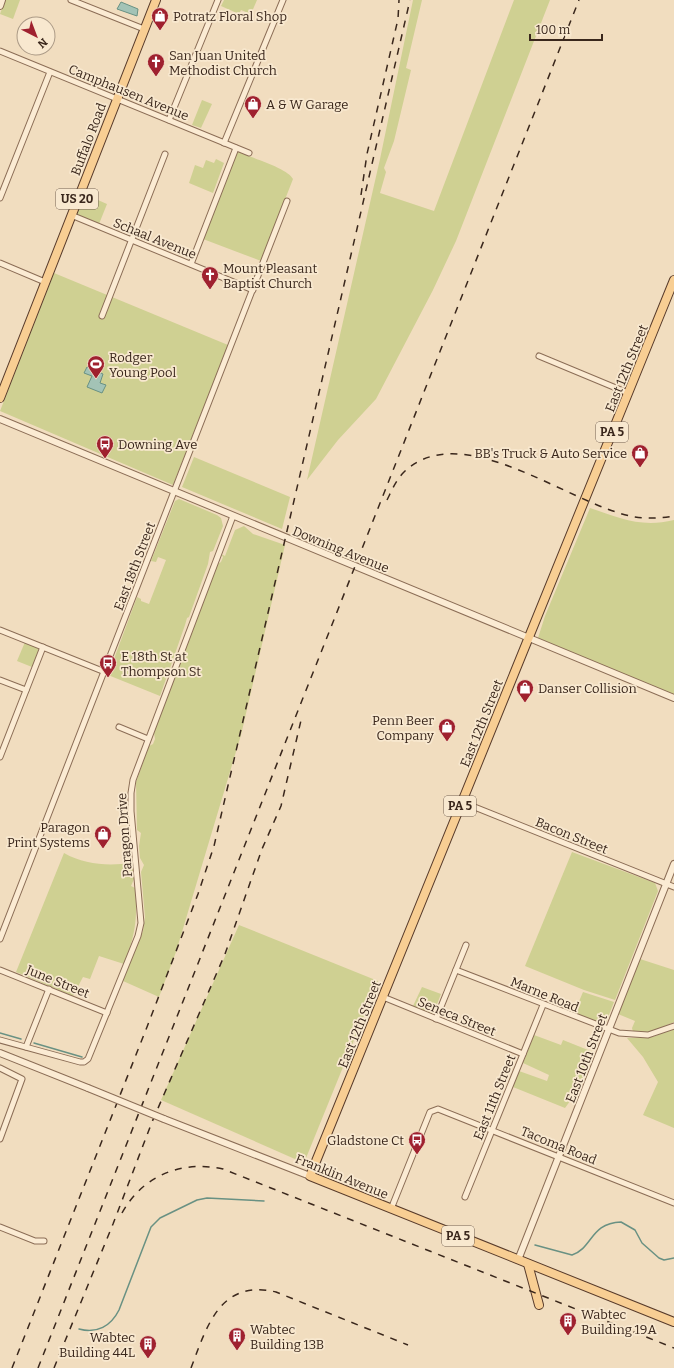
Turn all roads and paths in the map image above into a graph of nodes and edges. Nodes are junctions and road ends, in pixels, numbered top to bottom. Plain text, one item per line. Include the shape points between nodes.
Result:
1 (2, 0) edge
2 (71, 0) edge
3 (156, 0) edge
4 (218, 0) edge
5 (283, 0) edge
6 (0, 6) edge
7 (144, 29) junction
8 (0, 51) edge
9 (50, 72) junction
10 (116, 99) junction
11 (169, 120) junction
12 (224, 143) junction
13 (236, 148) junction
14 (165, 154) dead end
15 (249, 154) dead end
16 (0, 198) edge
17 (288, 201) dead end
18 (71, 215) junction
19 (131, 240) junction
20 (0, 263) edge
21 (191, 264) junction
22 (674, 280) edge
23 (45, 282) junction
24 (254, 290) junction
25 (102, 316) dead end
26 (539, 356) dead end
27 (628, 393) junction
28 (0, 398) edge
29 (0, 419) edge
30 (174, 492) junction
31 (233, 516) junction
32 (0, 630) edge
33 (528, 639) junction
34 (43, 647) junction
35 (104, 672) junction
36 (0, 680) edge
37 (26, 690) junction
38 (674, 698) edge
39 (119, 728) dead end
40 (148, 739) junction
41 (0, 757) edge
42 (462, 802) junction
43 (674, 864) edge
44 (666, 884) junction
45 (674, 887) edge
46 (0, 939) edge
47 (466, 945) dead end
48 (0, 970) edge
49 (456, 970) junction
50 (49, 989) junction
51 (383, 997) junction
52 (543, 1005) junction
53 (107, 1013) junction
54 (436, 1019) junction
55 (674, 1026) edge
56 (609, 1030) junction
57 (0, 1040) edge
58 (26, 1047) junction
59 (0, 1053) edge
60 (523, 1054) junction
61 (0, 1068) edge
62 (492, 1130) junction
63 (0, 1138) edge
64 (559, 1157) junction
65 (310, 1176) junction
66 (465, 1197) dead end
67 (674, 1203) edge
68 (391, 1209) junction
69 (0, 1227) edge
70 (44, 1241) dead end
71 (518, 1260) junction
72 (528, 1264) junction
73 (539, 1305) dead end
74 (674, 1322) edge

1 - 6 street
2 - 7 street
3 - 7 main road, Buffalo Road / US 20
4 - 11 street
5 - 12 street
7 - 10 main road, Buffalo Road / US 20
8 - 9 street, Camphausen Avenue
9 - 10 street, Camphausen Avenue
9 - 16 street
10 - 11 street, Camphausen Avenue
10 - 18 main road, Buffalo Road / US 20
11 - 12 street, Camphausen Avenue
12 - 13 street, Camphausen Avenue
13 - 15 street, Camphausen Avenue
13 - 21 street
14 - 19 street
17 - 24 street, East 18th Street
18 - 19 street, Schaal Avenue
18 - 23 main road, Buffalo Road / US 20
19 - 21 street, Schaal Avenue
19 - 25 street
20 - 23 street
21 - 24 street, Schaal Avenue
22 - 27 main road, East 12th Street / PA 5
23 - 28 main road, Buffalo Road / US 20
24 - 30 street, East 18th Street
26 - 27 street
27 - 33 main road, East 12th Street / PA 5
29 - 30 street, Downing Avenue
30 - 31 street, Downing Avenue
30 - 35 street, East 18th Street
31 - 33 street, Downing Avenue
31 - 40 street, Paragon Drive
32 - 34 street
33 - 38 street, Downing Avenue
33 - 42 main road, East 12th Street / PA 5
34 - 35 street
34 - 37 street
35 - 46 street, East 18th Street
36 - 37 street
37 - 41 street
39 - 40 street
40 - 53 street, Paragon Drive via 130,793 141,923
42 - 44 street, Bacon Street
42 - 51 main road, East 12th Street / PA 5
43 - 44 street, East 10th Street
44 - 45 street, Bacon Street
44 - 56 street, East 10th Street
47 - 49 street
48 - 50 street, June Street
49 - 52 street, Marne Road
49 - 54 street
50 - 53 street, June Street
50 - 58 street
51 - 54 street, Seneca Street
51 - 65 main road, East 12th Street / PA 5
52 - 56 street, Marne Road
52 - 60 street, East 11th Street
53 - 58 street, Paragon Drive via 88,1059 84,1062
54 - 60 street, Seneca Street
55 - 56 street, Marne Road via 642,1036
56 - 64 street, East 10th Street
57 - 58 street
59 - 65 street, Franklin Avenue, bridge
60 - 62 street, East 11th Street
61 - 63 street via 22,1079
62 - 64 street, Tacoma Road
62 - 66 street, East 11th Street
62 - 68 street, Tacoma Road via 440,1109 430,1112
64 - 67 street, Tacoma Road
64 - 71 street, East 10th Street
65 - 68 main road, Franklin Avenue / PA 5
68 - 71 main road, Franklin Avenue / PA 5
69 - 70 street via 35,1241
71 - 72 main road, Franklin Avenue / PA 5
72 - 73 main road
72 - 74 main road, Franklin Avenue / PA 5

